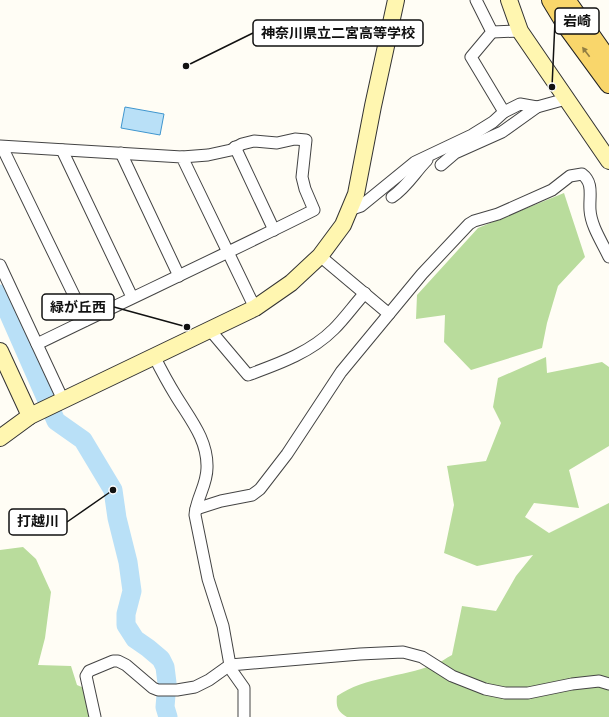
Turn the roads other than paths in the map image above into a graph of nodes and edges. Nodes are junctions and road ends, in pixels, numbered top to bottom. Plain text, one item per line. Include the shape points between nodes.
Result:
1 (396, 0) edge
2 (476, 0) edge
3 (509, 0) edge
4 (551, 0) edge
5 (566, 0) edge
6 (520, 31) junction
7 (492, 32) junction
8 (609, 61) edge
9 (609, 84) edge
10 (566, 98) junction
11 (537, 107) junction
12 (504, 112) junction
13 (1, 146) edge
14 (235, 147) junction
15 (62, 150) junction
16 (121, 153) junction
17 (433, 154) junction
18 (182, 157) junction
19 (609, 161) edge
20 (441, 165) dead end
21 (392, 197) dead end
22 (349, 210) junction
23 (274, 230) junction
24 (228, 253) junction
25 (320, 256) junction
26 (609, 257) edge
27 (0, 265) edge
28 (179, 276) junction
29 (364, 293) junction
30 (132, 297) junction
31 (255, 308) junction
32 (389, 314) junction
33 (86, 320) junction
34 (210, 330) junction
35 (37, 344) junction
36 (154, 356) junction
37 (2, 359) edge
38 (60, 402) junction
39 (33, 415) junction
40 (0, 438) edge
41 (196, 509) junction
42 (230, 665) junction
43 (609, 684) edge
44 (95, 717) edge
45 (244, 717) edge

1 - 22 street via 356,194
2 - 7 street
3 - 6 street
9 -> 4 main road
5 - 8 main road
6 - 7 street
6 - 10 street
7 - 12 street via 471,57
10 - 11 street
10 - 19 street
11 - 12 street via 520,104
11 - 20 street via 502,132 455,153
12 - 17 street via 472,135
13 - 15 street
13 - 33 street
14 - 18 street via 208,155
14 - 23 street
14 - 23 street via 254,141 277,143 295,139 306,140 302,177 314,210
15 - 16 street
15 - 30 street
16 - 18 street
16 - 28 street
17 - 21 street via 407,185
17 - 22 street via 415,162 361,206
18 - 24 street
22 - 25 street via 343,226
23 - 24 street
24 - 28 street
24 - 31 street
25 - 29 street
25 - 31 street via 291,283
26 - 32 street via 591,217 588,181 582,174 575,175 552,190 469,224
27 - 35 street
28 - 30 street
29 - 32 street
29 - 34 street via 334,329 312,346 285,361 248,375
30 - 33 street
31 - 34 street
32 - 41 street via 341,372 292,448 260,489 252,495
33 - 35 street
34 - 36 street
35 - 38 street
36 - 38 street
36 - 41 street via 204,445 206,476
37 - 39 street
38 - 39 street
39 - 40 street
41 - 42 street via 196,522 208,578 223,626
42 - 43 street via 403,652 422,657 452,676 485,689 505,693 528,693 599,681
42 - 44 street via 200,685 177,690 158,690 122,662 113,660 86,676
42 - 45 street via 244,688

